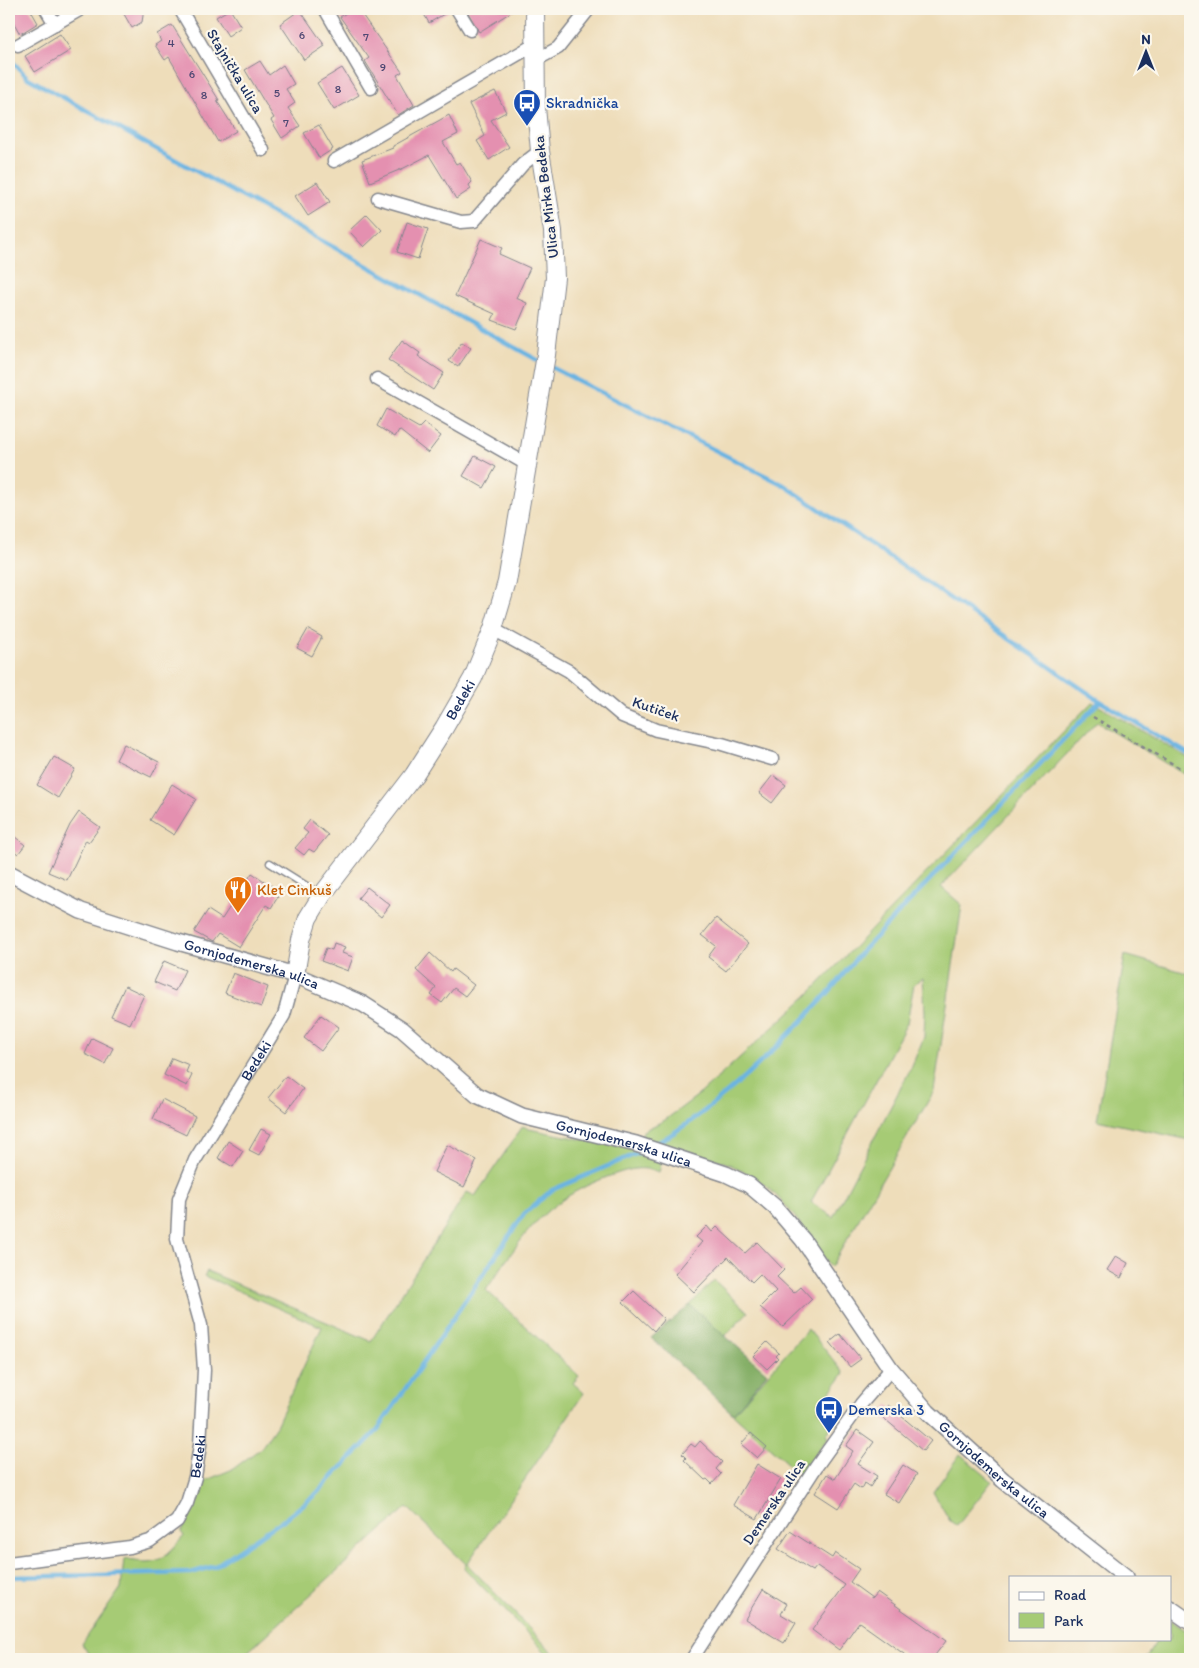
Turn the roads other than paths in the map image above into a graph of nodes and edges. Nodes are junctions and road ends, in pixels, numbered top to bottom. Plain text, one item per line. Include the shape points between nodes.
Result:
1 (46, 9) edge
2 (81, 9) edge
3 (180, 9) edge
4 (325, 9) edge
5 (457, 9) edge
6 (535, 9) edge
7 (589, 9) edge
8 (56, 24) junction
9 (470, 30) dead end
10 (18, 44) dead end
11 (534, 53) junction
12 (371, 88) dead end
13 (263, 150) dead end
14 (540, 150) junction
15 (334, 161) dead end
16 (378, 198) dead end
17 (545, 363) joint
18 (377, 379) dead end
19 (528, 465) junction
20 (493, 629) junction
21 (772, 759) dead end
22 (270, 863) dead end
23 (9, 873) edge
24 (322, 895) junction
25 (296, 975) junction
26 (891, 1369) junction
27 (9, 1563) edge
28 (1125, 1576) edge
29 (1172, 1609) edge
30 (1190, 1622) edge
31 (692, 1659) edge

1 - 8 street
2 - 8 street
3 - 13 street, Stajnička ulica
4 - 12 street
5 - 9 street
6 - 11 main road, Ulica Mirka Bedeka
7 - 11 street via 558,48
8 - 10 street
11 - 14 main road, Ulica Mirka Bedeka
11 - 15 street
14 - 16 street via 523,164 474,221 461,222
14 - 17 main road, Ulica Mirka Bedeka via 553,231 555,278
17 - 19 main road, Bedeki
18 - 19 street
19 - 20 main road, Bedeki via 507,582
20 - 21 street, Kutiček via 569,671 622,716 656,730
20 - 24 main road, Bedeki via 473,678 419,768
22 - 24 lane
23 - 25 street, Gornjodemerska ulica via 81,912
24 - 25 main road, Bedeki via 303,930
25 - 26 street, Gornjodemerska ulica via 381,1014 460,1082 495,1105 522,1116 636,1144 749,1184 804,1240
25 - 27 street, Bedeki via 284,1015 195,1160 179,1199 177,1239 202,1326 204,1370 198,1453 188,1504 177,1521 150,1541 130,1548
26 - 28 street, Gornjodemerska ulica via 928,1412 981,1460
26 - 31 street, Demerska ulica via 861,1404 816,1467
29 - 30 street

